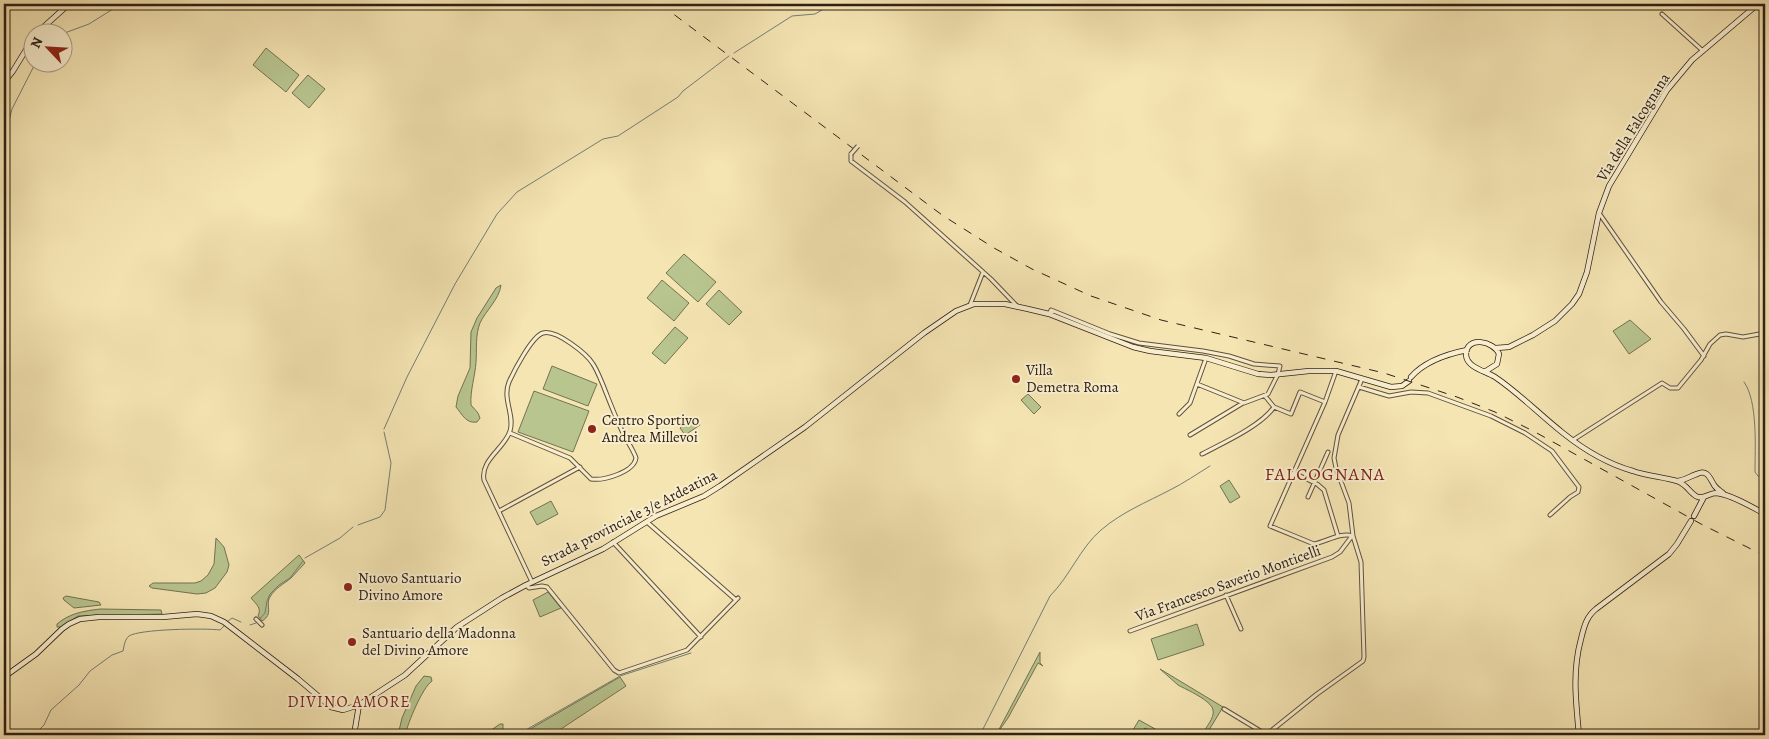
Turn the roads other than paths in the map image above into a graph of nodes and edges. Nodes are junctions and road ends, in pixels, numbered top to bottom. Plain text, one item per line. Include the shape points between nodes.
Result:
1 (69, 4) edge
2 (1758, 4) edge
3 (1765, 10) edge
4 (1662, 14) dead end
5 (49, 22) edge
6 (1703, 51) junction
7 (22, 56) edge
8 (4, 82) edge
9 (858, 146) dead end
10 (1599, 213) junction
11 (983, 272) junction
12 (970, 305) junction
13 (1018, 306) junction
14 (1049, 314) junction
15 (1765, 334) edge
16 (1508, 347) junction
17 (1496, 348) junction
18 (1467, 350) junction
19 (1456, 353) junction
20 (1500, 356) junction
21 (1704, 356) junction
22 (1466, 357) junction
23 (1205, 361) dead end
24 (1494, 368) junction
25 (1486, 371) junction
26 (1336, 372) junction
27 (1278, 374) junction
28 (1363, 378) junction
29 (1498, 379) junction
30 (1196, 384) junction
31 (1359, 387) junction
32 (1265, 396) junction
33 (1325, 402) junction
34 (1244, 403) junction
35 (1274, 407) junction
36 (1179, 414) dead end
37 (510, 432) junction
38 (1190, 434) dead end
39 (1573, 440) junction
40 (1328, 452) dead end
41 (1202, 454) dead end
42 (580, 467) junction
43 (1294, 473) junction
44 (1692, 476) junction
45 (1676, 481) junction
46 (1314, 483) junction
47 (1714, 484) junction
48 (1689, 488) junction
49 (1710, 494) junction
50 (1726, 495) junction
51 (1308, 496) dead end
52 (1697, 496) junction
53 (1704, 497) junction
54 (1698, 510) junction
55 (499, 511) junction
56 (1765, 514) edge
57 (1550, 515) dead end
58 (646, 522) junction
59 (1338, 536) junction
60 (1353, 536) junction
61 (613, 542) junction
62 (532, 582) junction
63 (526, 585) junction
64 (1226, 594) junction
65 (256, 619) dead end
66 (262, 625) dead end
67 (1241, 629) dead end
68 (1130, 630) dead end
69 (701, 637) junction
70 (4, 678) edge
71 (359, 705) junction
72 (1224, 709) dead end
73 (354, 735) edge
74 (1267, 735) edge
75 (1579, 735) edge

1 - 5 main road
2 - 3 street
2 - 6 main road, Via della Falcognana
4 - 6 street
6 - 10 main road, Via della Falcognana via 1667,90 1615,175
7 - 8 main road
9 - 11 street, bridge via 851,154 851,161 905,202
10 - 16 main road, Via della Falcognana via 1587,272 1576,298 1549,325
10 - 21 street via 1661,302
11 - 12 street
11 - 13 street
12 - 13 main road, Strada provinciale 3/e Ardeatina
12 - 58 main road, Strada provinciale 3/e Ardeatina via 924,333 805,427 726,482 704,496
13 - 14 main road, Strada provinciale 3/e Ardeatina
14 - 27 main road, Strada provinciale 3/e Ardeatina via 1142,349 1206,358 1258,374
14 - 27 street via 1051,310 1139,343 1280,366
15 - 21 street via 1743,337 1722,334 1710,344
16 - 17 main road, Via della Falcognana
16 - 20 main road, Via della Falcognana
17 - 18 main road, Strada provinciale 3/e Ardeatina via 1479,342
17 - 20 main road
18 - 19 main road, Strada provinciale 3/e Ardeatina
18 - 22 main road
19 - 22 main road
19 - 28 main road, Strada provinciale 3/e Ardeatina via 1427,364 1402,386 1391,387
20 - 24 main road
21 - 39 street via 1678,388 1662,383
22 - 25 main road via 1473,366
23 - 30 street
24 - 25 main road
24 - 29 main road
25 - 29 main road
26 - 27 main road, Strada provinciale 3/e Ardeatina
26 - 28 main road, Strada provinciale 3/e Ardeatina
26 - 33 street
27 - 32 street
28 - 31 street
29 - 39 main road
30 - 34 street
30 - 36 street via 1189,405
31 - 57 street via 1389,396 1428,393 1491,416 1525,433 1556,455 1579,487 1578,492
31 - 60 street via 1334,451 1336,468 1349,503
32 - 34 street
32 - 35 street
33 - 35 street via 1300,392 1291,414
33 - 43 street
34 - 38 street
35 - 41 street via 1258,422
37 - 42 street via 560,453
37 - 42 street via 506,395 509,382 536,338 546,332 556,334 593,364 636,458 629,468 603,479 590,478
37 - 55 street via 483,474
39 - 45 main road via 1621,467
40 - 46 street
42 - 55 street
43 - 46 street
43 - 59 street via 1270,526 1314,544
44 - 45 main road
44 - 47 main road via 1707,474
44 - 48 main road
45 - 48 main road
46 - 51 street
46 - 59 street via 1326,494
47 - 49 main road
47 - 50 main road
48 - 52 main road
49 - 50 main road
49 - 53 main road
50 - 56 main road
52 - 53 main road
52 - 54 main road
53 - 54 main road
54 - 75 main road via 1669,554 1596,609 1587,620 1575,666
55 - 62 street
58 - 61 main road, Strada provinciale 3/e Ardeatina
58 - 69 street via 737,599
59 - 60 street
60 - 64 street, Via Francesco Saverio Monticelli via 1332,557
60 - 74 street via 1361,562 1363,661 1316,694
61 - 62 main road, Strada provinciale 3/e Ardeatina
61 - 69 street
62 - 63 main road, Strada provinciale 3/e Ardeatina
63 - 69 street via 529,588 548,588 618,673 683,652
63 - 71 main road, Strada provinciale 3/e Ardeatina via 462,624 410,672
64 - 67 street
64 - 68 street, Via Francesco Saverio Monticelli
65 - 66 street
70 - 71 main road, Strada provinciale 3/e Ardeatina via 62,629 80,619 196,614 212,616 226,624 331,707 343,710
71 - 73 main road
72 - 74 street

